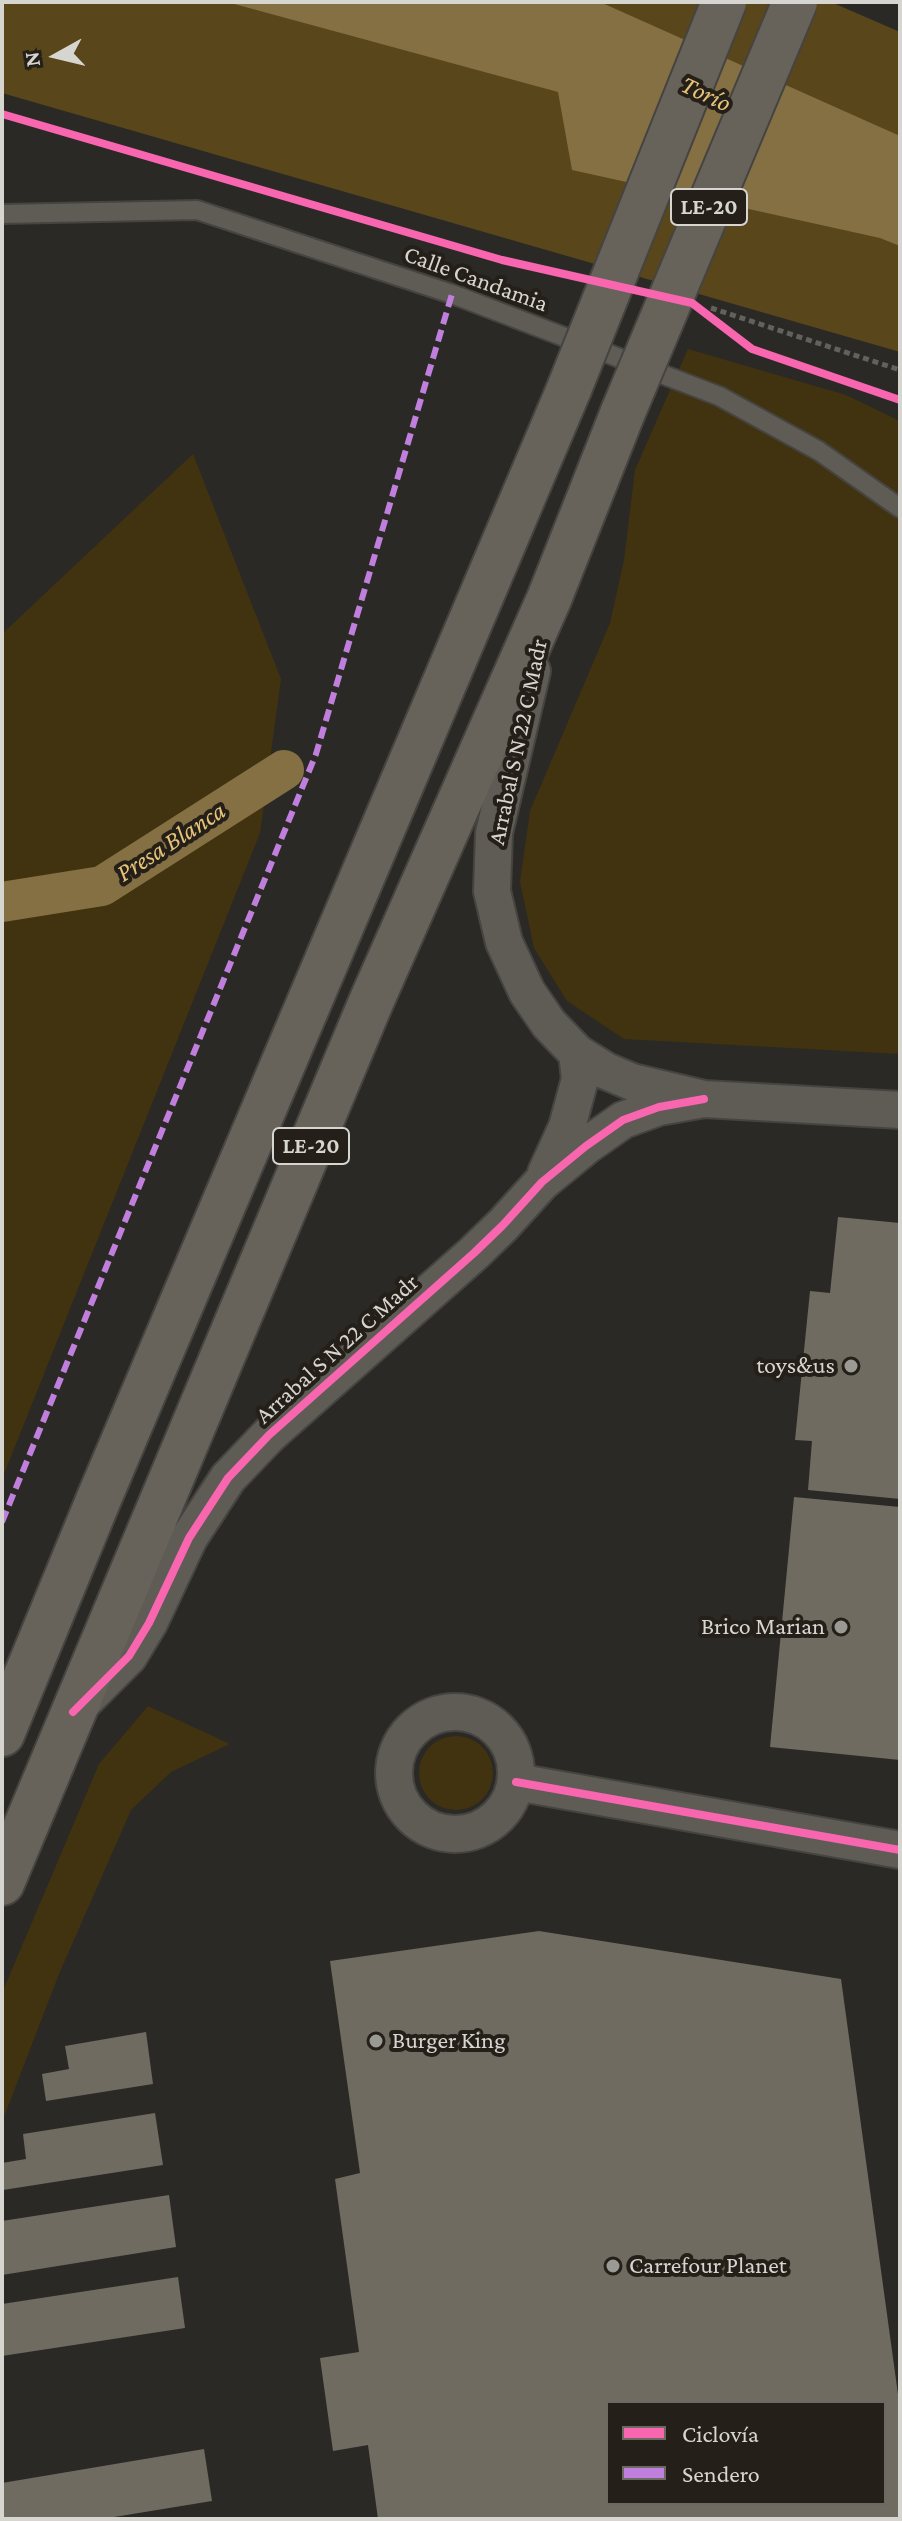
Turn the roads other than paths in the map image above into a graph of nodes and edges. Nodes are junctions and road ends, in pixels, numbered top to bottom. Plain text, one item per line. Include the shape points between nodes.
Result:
1 (724, 2) edge
2 (795, 2) edge
3 (2, 214) edge
4 (900, 508) edge
5 (549, 599) junction
6 (577, 1053) junction
7 (704, 1099) junction
8 (900, 1110) edge
9 (542, 1182) junction
10 (73, 1712) junction
11 (2, 1734) edge
12 (516, 1782) dead end
13 (900, 1850) edge
14 (2, 1883) edge

1 - 11 highway, LE-20, bridge via 569,389
2 - 5 highway, LE-20, bridge
3 - 4 lane, Calle Candamia via 197,210 452,294 719,396 819,451
5 - 6 street, Arrabal S N 22 C Madr via 494,833 492,891 504,942 527,992
5 - 10 highway, LE-20 via 371,1002
6 - 7 street, Arrabal S N 22 C Madr via 632,1082
6 - 9 street, Arrabal S N 22 C Madr via 580,1079 567,1127
7 - 8 street, Arrabal S N 22 C Madr
7 - 9 street, Arrabal S N 22 C Madr via 623,1120
9 - 10 street, Arrabal S N 22 C Madr via 503,1225 228,1478 189,1538 129,1656
10 - 14 highway, LE-20
12 - 13 street

